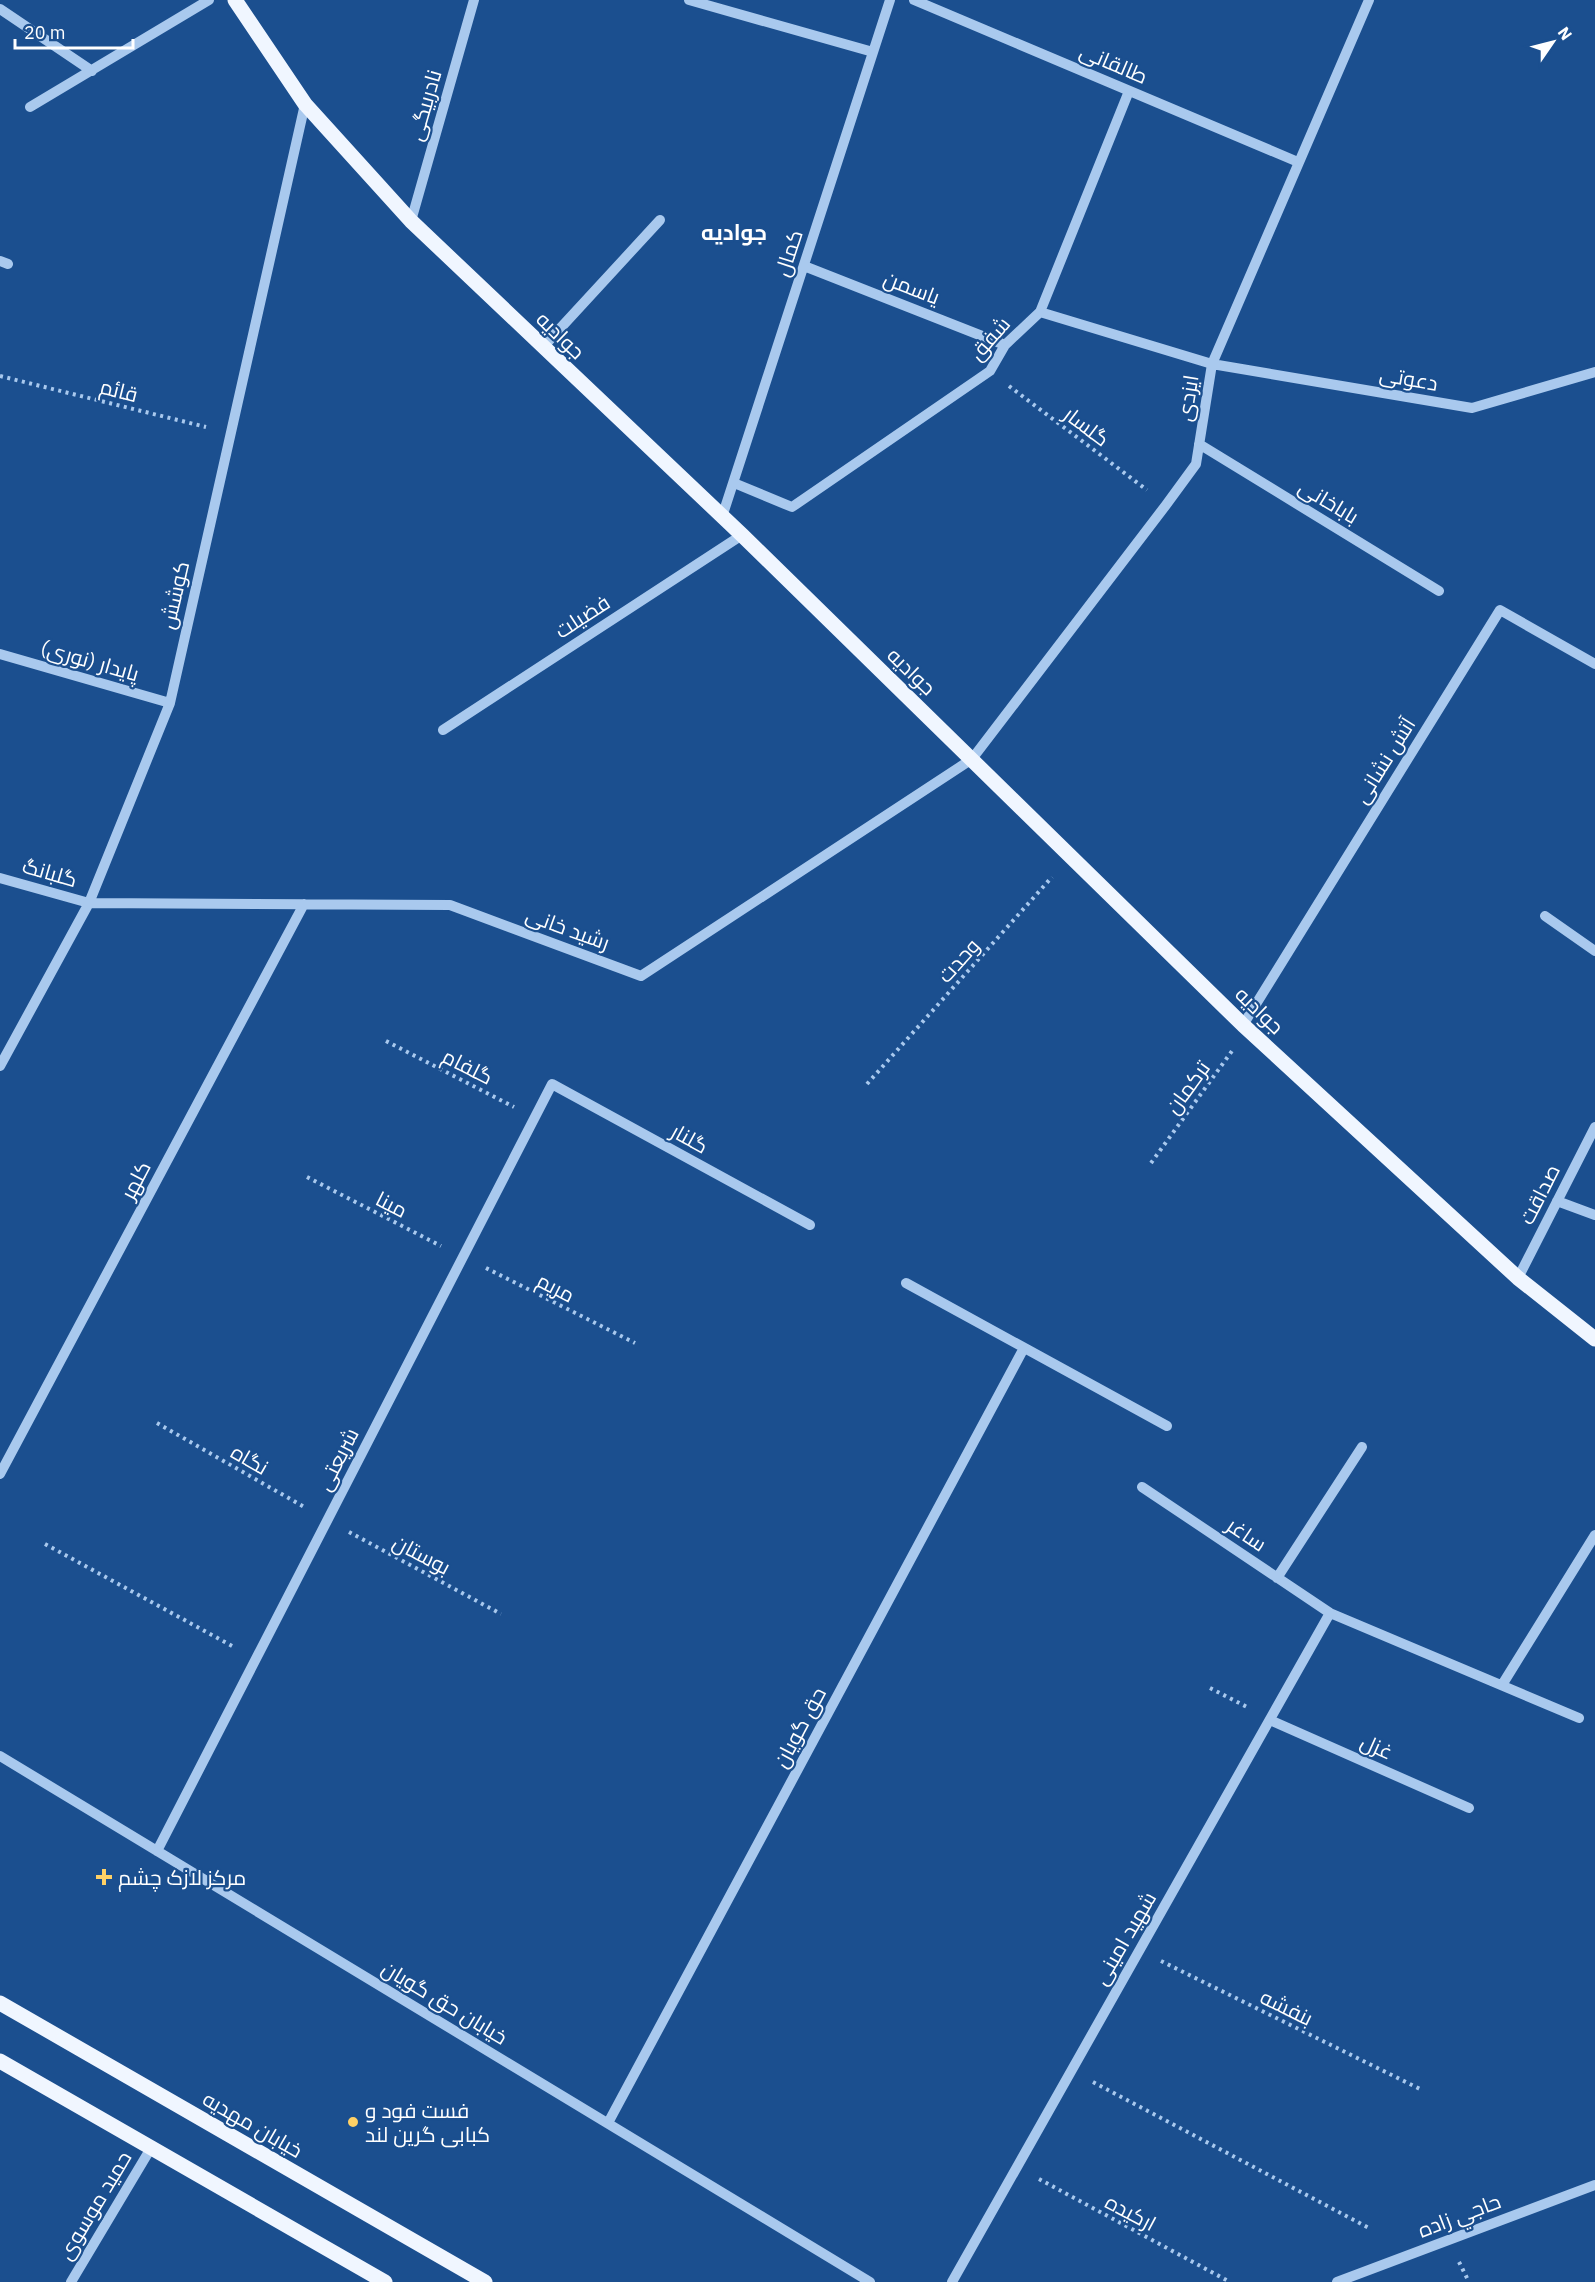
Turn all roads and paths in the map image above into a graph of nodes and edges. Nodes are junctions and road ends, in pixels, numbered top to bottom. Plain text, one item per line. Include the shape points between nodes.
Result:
1 (209, 0) edge
2 (235, 0) edge
3 (474, 0) edge
4 (689, 0) edge
5 (890, 0) edge
6 (914, 0) edge
7 (1368, 0) edge
8 (0, 9) edge
9 (873, 52) junction
10 (92, 70) junction
11 (1129, 91) junction
12 (305, 104) junction
13 (30, 107) dead end
14 (1298, 162) junction
15 (660, 219) dead end
16 (411, 221) junction
17 (804, 266) junction
18 (1040, 312) junction
19 (1005, 345) junction
20 (543, 347) junction
21 (1212, 364) junction
22 (990, 371) junction
23 (1595, 372) edge
24 (0, 376) edge
25 (231, 433) junction
26 (1199, 444) junction
27 (734, 483) junction
28 (1166, 505) junction
29 (723, 517) junction
30 (742, 535) junction
31 (1439, 591) dead end
32 (0, 654) edge
33 (1595, 664) edge
34 (170, 703) junction
35 (443, 730) dead end
36 (972, 759) junction
37 (1071, 856) junction
38 (0, 878) edge
39 (89, 903) junction
40 (304, 904) junction
41 (1545, 916) dead end
42 (1595, 951) edge
43 (1246, 1027) junction
44 (386, 1041) dead end
45 (2, 1059) edge
46 (552, 1084) joint
47 (867, 1084) dead end
48 (535, 1118) junction
49 (1595, 1127) edge
50 (1151, 1162) dead end
51 (307, 1177) dead end
52 (1557, 1201) junction
53 (1595, 1215) edge
54 (810, 1225) dead end
55 (463, 1257) junction
56 (1518, 1278) junction
57 (906, 1283) dead end
58 (1595, 1339) edge
59 (635, 1343) dead end
60 (1024, 1348) junction
61 (157, 1423) dead end
62 (1167, 1426) dead end
63 (1362, 1447) dead end
64 (0, 1474) edge
65 (1142, 1487) dead end
66 (328, 1521) junction
67 (1595, 1536) edge
68 (45, 1544) dead end
69 (1277, 1578) junction
70 (1330, 1613) junction
71 (501, 1614) dead end
72 (256, 1659) junction
73 (1502, 1685) junction
74 (1210, 1688) dead end
75 (1579, 1718) dead end
76 (1270, 1720) junction
77 (0, 1756) edge
78 (1469, 1808) dead end
79 (157, 1851) junction
80 (1139, 1950) junction
81 (0, 2003) edge
82 (0, 2061) edge
83 (1072, 2070) junction
84 (1422, 2090) dead end
85 (608, 2123) junction
86 (151, 2148) junction
87 (1017, 2168) junction
88 (1595, 2185) edge
89 (1369, 2228) dead end
90 (71, 2282) edge
91 (385, 2282) edge
92 (486, 2282) edge
93 (870, 2282) edge
94 (952, 2282) edge
95 (1230, 2282) edge
96 (1337, 2282) edge

1 - 10 street
2 - 12 main road, جوادیه
3 - 16 street, نادربیگی
4 - 9 street
5 - 9 street, کمال
6 - 11 street, طالقانی
7 - 14 street, ایزدی
8 - 10 street
9 - 17 street, کمال
10 - 13 street
11 - 14 street, طالقانی
11 - 18 street, شفق
12 - 16 main road, جوادیه
12 - 25 street, کوشش
14 - 21 street, ایزدی
15 - 20 street
16 - 20 main road, جوادیه
17 - 19 street, یاسمن
17 - 27 street, کمال
18 - 19 street, شفق
18 - 21 street, دعوتی
19 - 22 street, شفق
20 - 29 main road, جوادیه
21 - 23 street, دعوتی via 1472,408
21 - 26 street, ایزدی
22 - 27 street, شفق via 792,507
22 - 28 path, گلسار
24 - 25 path, قائم
25 - 34 street, کوشش
26 - 28 street, ایزدی via 1196,464
26 - 31 street, باباخانی
27 - 29 street, کمال
28 - 36 street, ایزدی
29 - 30 main road, جوادیه
30 - 35 street, فضیلت
30 - 36 main road, جوادیه
32 - 34 street, پایدار (نوری)
33 - 43 street, آتش نشانی via 1500,610
34 - 39 street, کوشش
36 - 37 main road, جوادیه
36 - 40 street, رشید خانی via 641,976 450,905
37 - 43 main road, جوادیه
37 - 47 path, وحدت
38 - 39 street, گلبانگ
39 - 40 street, رشید خانی
39 - 45 street, کوشش
40 - 64 street, کلهر
41 - 42 street
43 - 50 path, ترکمان
43 - 56 main road, جوادیه
44 - 48 path, گلفام
46 - 48 street, شریعتی
46 - 54 street, گلنار
48 - 55 street, شریعتی
49 - 52 street, صداقت
51 - 55 path, مینا
52 - 53 street
52 - 56 street, صداقت
55 - 59 path, مریم
55 - 66 street, شریعتی
56 - 58 main road, جوادیه
57 - 60 street
60 - 62 street
60 - 85 street, حق گویان
61 - 66 path, نگاه
63 - 69 street
65 - 69 street, ساغر
66 - 71 path, بوستان
66 - 72 street, شریعتی
67 - 73 street
68 - 72 path
69 - 70 street, ساغر
70 - 73 street, ساغر
70 - 76 street, شهید امینی
72 - 79 street, شریعتی
73 - 75 street, ساغر
74 - 76 path
76 - 78 street, غزل
76 - 80 street, شهید امینی
77 - 79 street, خیابان حق گویان
79 - 85 street, خیابان حق گویان
80 - 83 street, شهید امینی
80 - 84 path, بنفشه
81 - 92 main road, خیابان مهدیه
82 - 86 main road
83 - 87 street, شهید امینی
83 - 89 path
85 - 93 street, خیابان حق گویان
86 - 90 street, حمید موسوی
86 - 91 main road
87 - 94 street, شهید امینی
87 - 95 path, ارکیده
88 - 96 street, حاجي زاده

